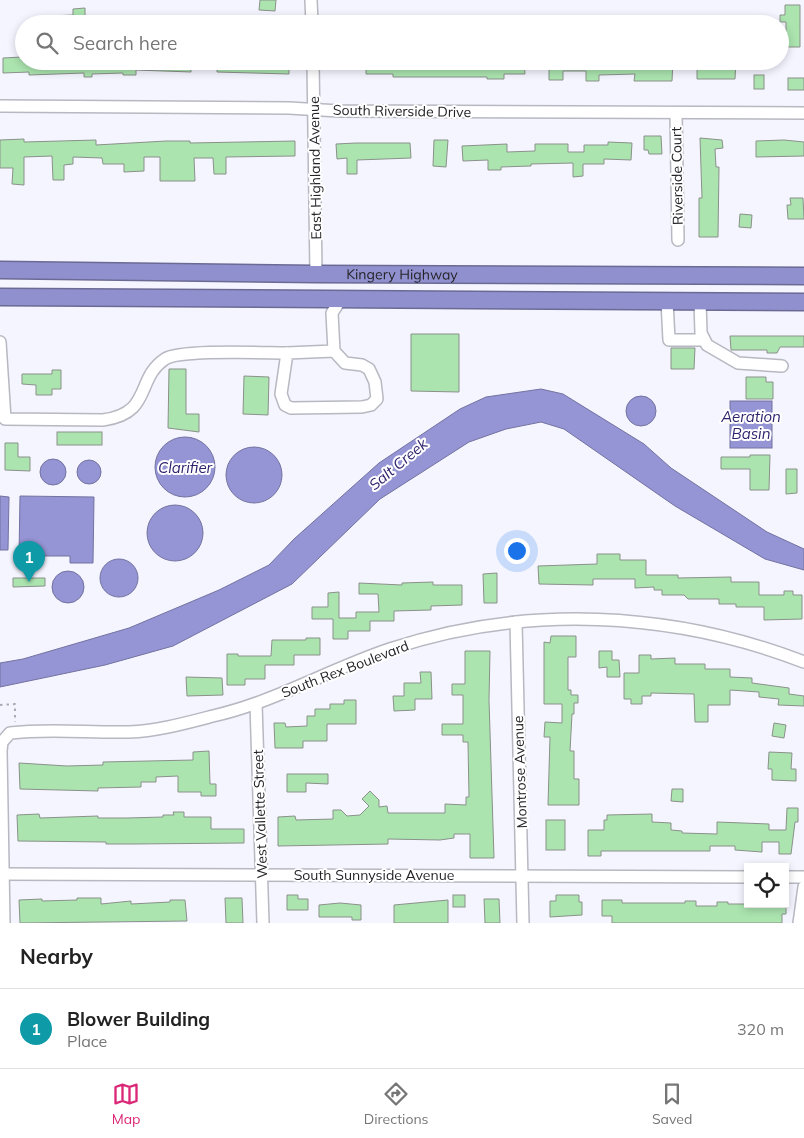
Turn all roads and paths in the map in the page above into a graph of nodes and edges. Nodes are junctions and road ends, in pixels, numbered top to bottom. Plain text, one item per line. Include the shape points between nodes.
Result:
1 (311, 0) edge
2 (312, 15) edge
3 (313, 70) edge
4 (0, 106) edge
5 (314, 109) junction
6 (676, 112) junction
7 (804, 114) edge
8 (678, 240) dead end
9 (0, 270) edge
10 (316, 274) junction
11 (804, 276) edge
12 (0, 297) edge
13 (341, 299) junction
14 (667, 301) junction
15 (700, 301) junction
16 (804, 302) edge
17 (704, 340) junction
18 (0, 342) edge
19 (334, 351) junction
20 (287, 352) junction
21 (782, 366) dead end
22 (516, 622) junction
23 (804, 662) edge
24 (256, 704) junction
25 (0, 705) edge
26 (10, 734) junction
27 (1, 874) edge
28 (262, 874) junction
29 (522, 877) junction
30 (744, 877) edge
31 (789, 877) edge
32 (804, 877) edge
33 (804, 887) edge
34 (4, 923) edge
35 (263, 923) edge
36 (523, 923) edge
37 (799, 923) edge

1 - 2 street
3 - 5 street, East Highland Avenue
4 - 5 street, South Riverside Drive
5 - 6 street, South Riverside Drive
5 - 10 street, East Highland Avenue
6 - 7 street, South Riverside Drive
6 - 8 street, Riverside Court
9 - 10 highway, Kingery Highway
10 - 11 highway, Kingery Highway
12 - 13 highway, Kingery Highway
13 - 14 highway, Kingery Highway
13 - 19 street via 332,313
14 - 15 highway, Kingery Highway
14 - 17 street via 669,340
15 - 16 highway, Kingery Highway
15 - 17 street
17 - 21 street via 738,364
18 - 20 street via 5,419 119,418 131,410 142,396 153,369 166,358 186,354
19 - 20 street
19 - 20 street via 345,363 369,369 377,392 377,400 371,405 291,408 285,405 281,394
22 - 23 street, South Rex Boulevard via 599,619 656,624 734,639
22 - 24 street, South Rex Boulevard via 439,635 399,646
22 - 29 street, Montrose Avenue
24 - 26 street, South Rex Boulevard via 146,731
24 - 28 street, West Vallette Street
25 - 26 path via 15,704
26 - 27 street via 0,751
27 - 28 street, South Sunnyside Avenue
27 - 34 street
28 - 29 street, South Sunnyside Avenue
28 - 35 street, West Vallette Street
29 - 30 street, South Sunnyside Avenue
29 - 36 street, Montrose Avenue
31 - 32 street
33 - 37 street

